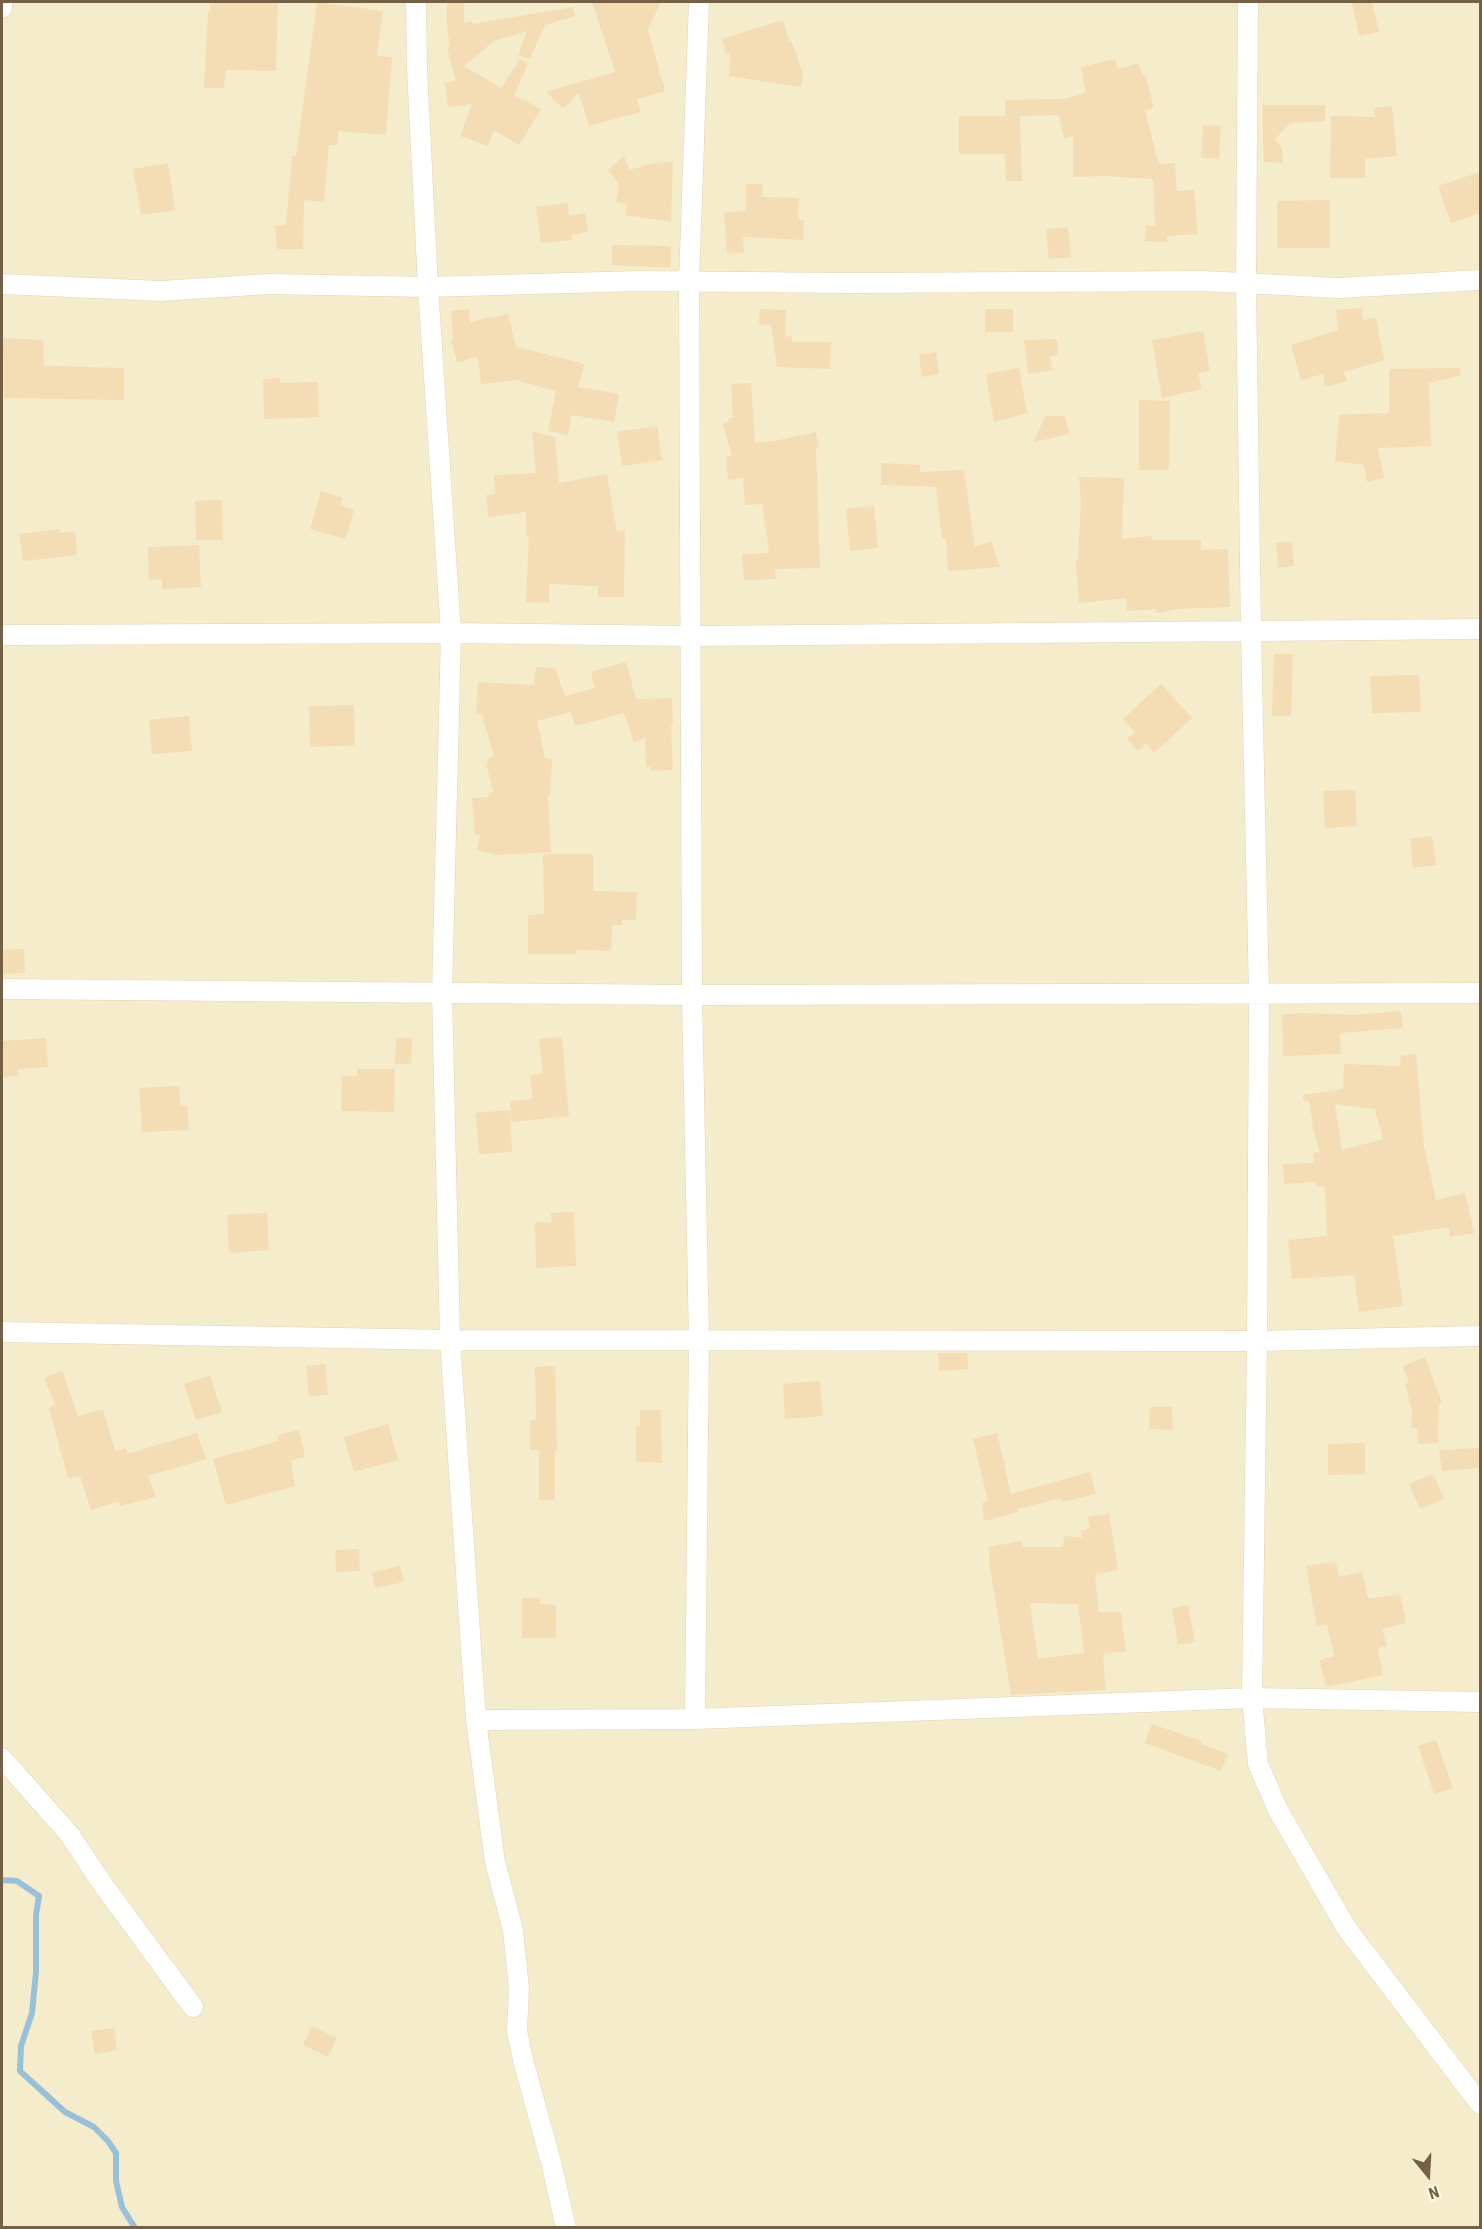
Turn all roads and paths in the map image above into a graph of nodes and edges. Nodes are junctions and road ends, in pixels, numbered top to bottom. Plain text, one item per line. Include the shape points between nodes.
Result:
1 (2, 2) edge
2 (416, 2) edge
3 (699, 2) edge
4 (1248, 2) edge
5 (2, 8) edge
6 (1480, 280) edge
7 (689, 281) junction
8 (1246, 283) junction
9 (2, 284) edge
10 (428, 287) junction
11 (1480, 629) edge
12 (1251, 632) junction
13 (451, 633) junction
14 (2, 635) edge
15 (691, 636) junction
16 (2, 989) edge
17 (442, 993) junction
18 (1480, 993) edge
19 (1259, 994) junction
20 (692, 995) junction
21 (2, 1332) edge
22 (1480, 1336) edge
23 (699, 1339) junction
24 (450, 1340) junction
25 (1257, 1341) junction
26 (1252, 1698) junction
27 (1480, 1702) edge
28 (695, 1719) junction
29 (476, 1720) junction
30 (2, 1758) edge
31 (193, 2007) dead end
32 (1480, 2104) edge
33 (566, 2228) edge

1 - 5 street
2 - 10 street
3 - 7 street
4 - 8 street
6 - 8 street via 1339,288
7 - 8 street
7 - 10 street
7 - 15 street
8 - 12 street
9 - 10 street via 161,291 268,284
10 - 13 street
11 - 12 street
12 - 15 street
12 - 19 street
13 - 14 street
13 - 15 street
13 - 17 street
15 - 20 street
16 - 17 street
17 - 20 street
17 - 24 street
18 - 19 street
19 - 20 street
19 - 25 street
20 - 23 street
21 - 24 street
22 - 25 street
23 - 24 street
23 - 25 street
23 - 28 street
24 - 29 street
25 - 26 street
26 - 27 street
26 - 28 street
26 - 32 street via 1258,1764 1278,1810 1347,1929
28 - 29 street
29 - 33 street via 495,1862 513,1930 519,1989 517,2031
30 - 31 street via 70,1835

